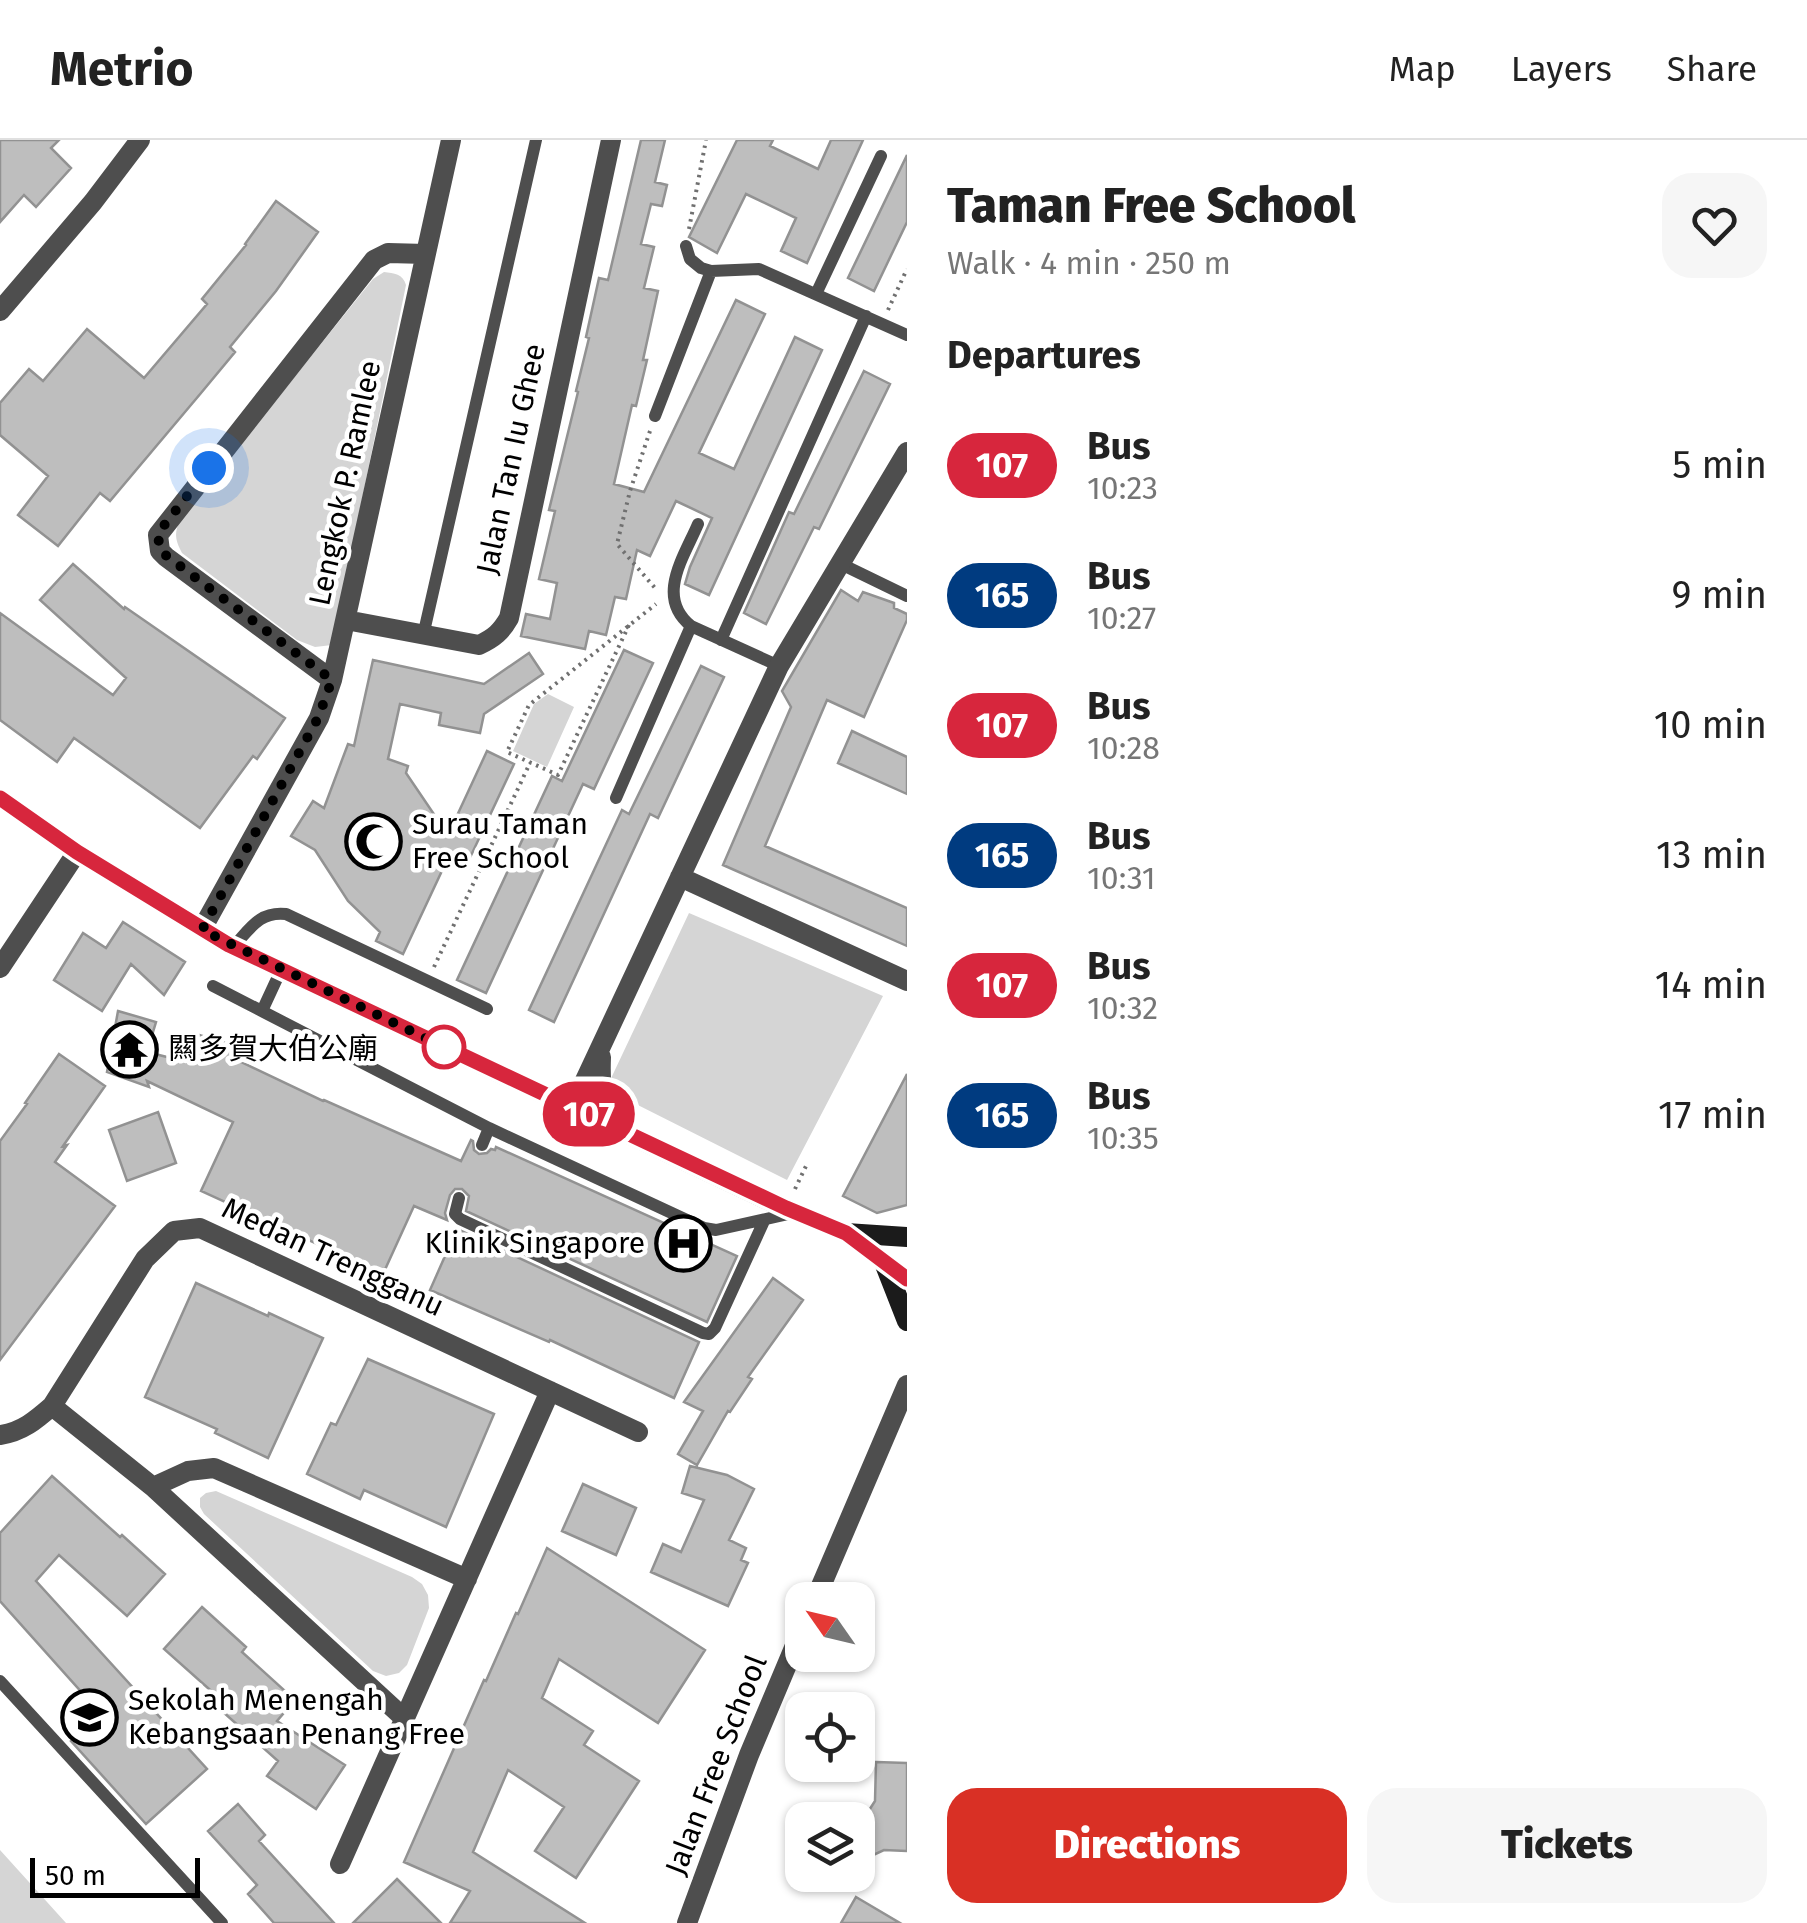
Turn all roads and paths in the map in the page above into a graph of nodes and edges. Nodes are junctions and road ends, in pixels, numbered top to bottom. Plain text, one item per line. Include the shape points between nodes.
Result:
1 (140, 140) edge
2 (451, 140) edge
3 (536, 140) edge
4 (612, 140) edge
5 (706, 140) edge
6 (881, 156) dead end
7 (686, 246) joint
8 (426, 254) junction
9 (907, 269) edge
10 (712, 271) junction
11 (816, 294) junction
12 (0, 311) edge
13 (866, 316) junction
14 (882, 323) junction
15 (907, 335) edge
16 (655, 416) joint
17 (907, 452) edge
18 (698, 524) dead end
19 (839, 563) junction
20 (907, 596) edge
21 (346, 620) junction
22 (629, 625) junction
23 (690, 626) junction
24 (423, 636) junction
25 (721, 640) junction
26 (779, 666) junction
27 (332, 680) junction
28 (530, 763) junction
29 (0, 798) edge
30 (616, 798) dead end
31 (77, 852) junction
32 (680, 877) junction
33 (202, 930) junction
34 (234, 947) junction
35 (0, 968) edge
36 (282, 970) junction
37 (426, 982) junction
38 (907, 982) edge
39 (213, 986) dead end
40 (486, 1009) dead end
41 (262, 1011) junction
42 (602, 1045) junction
43 (574, 1106) junction
44 (489, 1128) junction
45 (618, 1128) junction
46 (482, 1144) dead end
47 (808, 1162) dead end
48 (458, 1198) dead end
49 (791, 1210) junction
50 (764, 1221) junction
51 (907, 1228) edge
52 (846, 1233) junction
53 (878, 1234) junction
54 (907, 1237) edge
55 (884, 1263) junction
56 (907, 1279) edge
57 (907, 1320) edge
58 (907, 1385) edge
59 (550, 1391) junction
60 (52, 1406) junction
61 (900, 1410) edge
62 (638, 1432) dead end
63 (0, 1434) edge
64 (153, 1487) junction
65 (467, 1578) junction
66 (823, 1582) edge
67 (785, 1670) edge
68 (0, 1681) edge
69 (405, 1718) junction
70 (340, 1864) dead end
71 (222, 1923) edge
72 (687, 1923) edge

1 - 12 street
2 - 8 street, Lengkok P. Ramlee
3 - 24 lane
4 - 24 street, Jalan Tan Iu Ghee via 509,618 478,645
5 - 7 path
6 - 11 lane
7 - 10 lane via 695,264
8 - 21 street, Lengkok P. Ramlee
8 - 27 street via 388,252 374,260 158,535 166,557
9 - 14 path
10 - 11 lane via 759,269
10 - 16 lane
11 - 13 lane
13 - 14 lane
13 - 25 lane
14 - 15 lane
16 - 22 path via 617,544 664,598
17 - 19 street
18 - 23 lane via 672,591
19 - 20 lane
19 - 26 street
21 - 24 street, Jalan Tan Iu Ghee
21 - 27 street, Lengkok P. Ramlee
22 - 28 path via 558,776
22 - 28 path via 529,705 508,752
23 - 25 lane
23 - 30 lane
25 - 26 lane
26 - 32 street
27 - 33 street, Lengkok P. Ramlee via 318,718
28 - 37 path
29 - 31 main road
31 - 33 main road
31 - 35 street
32 - 38 street
32 - 42 street
33 - 34 main road
34 - 36 main road
34 - 37 lane via 261,918 286,914
36 - 41 lane
36 - 43 main road
37 - 40 lane
39 - 41 lane
41 - 44 lane
42 - 43 street
42 - 45 street via 601,1088
43 - 45 main road
44 - 46 lane
44 - 50 lane via 708,1230
45 - 49 main road
47 - 49 path
48 - 50 lane via 460,1219 709,1334
49 - 50 lane
49 - 52 main road
51 - 53 main road
52 - 53 main road
52 - 55 main road
53 - 54 main road
55 - 56 main road
55 - 57 main road
58 - 61 street
59 - 60 street, Medan Trengganu via 200,1228 174,1231 145,1259
59 - 62 street, Medan Trengganu
59 - 65 street
60 - 63 street, Medan Trengganu via 33,1422
60 - 64 street
61 - 66 street
64 - 65 street via 214,1468
64 - 69 street
65 - 69 street
67 - 72 street, Jalan Free School
68 - 71 lane
69 - 70 street

